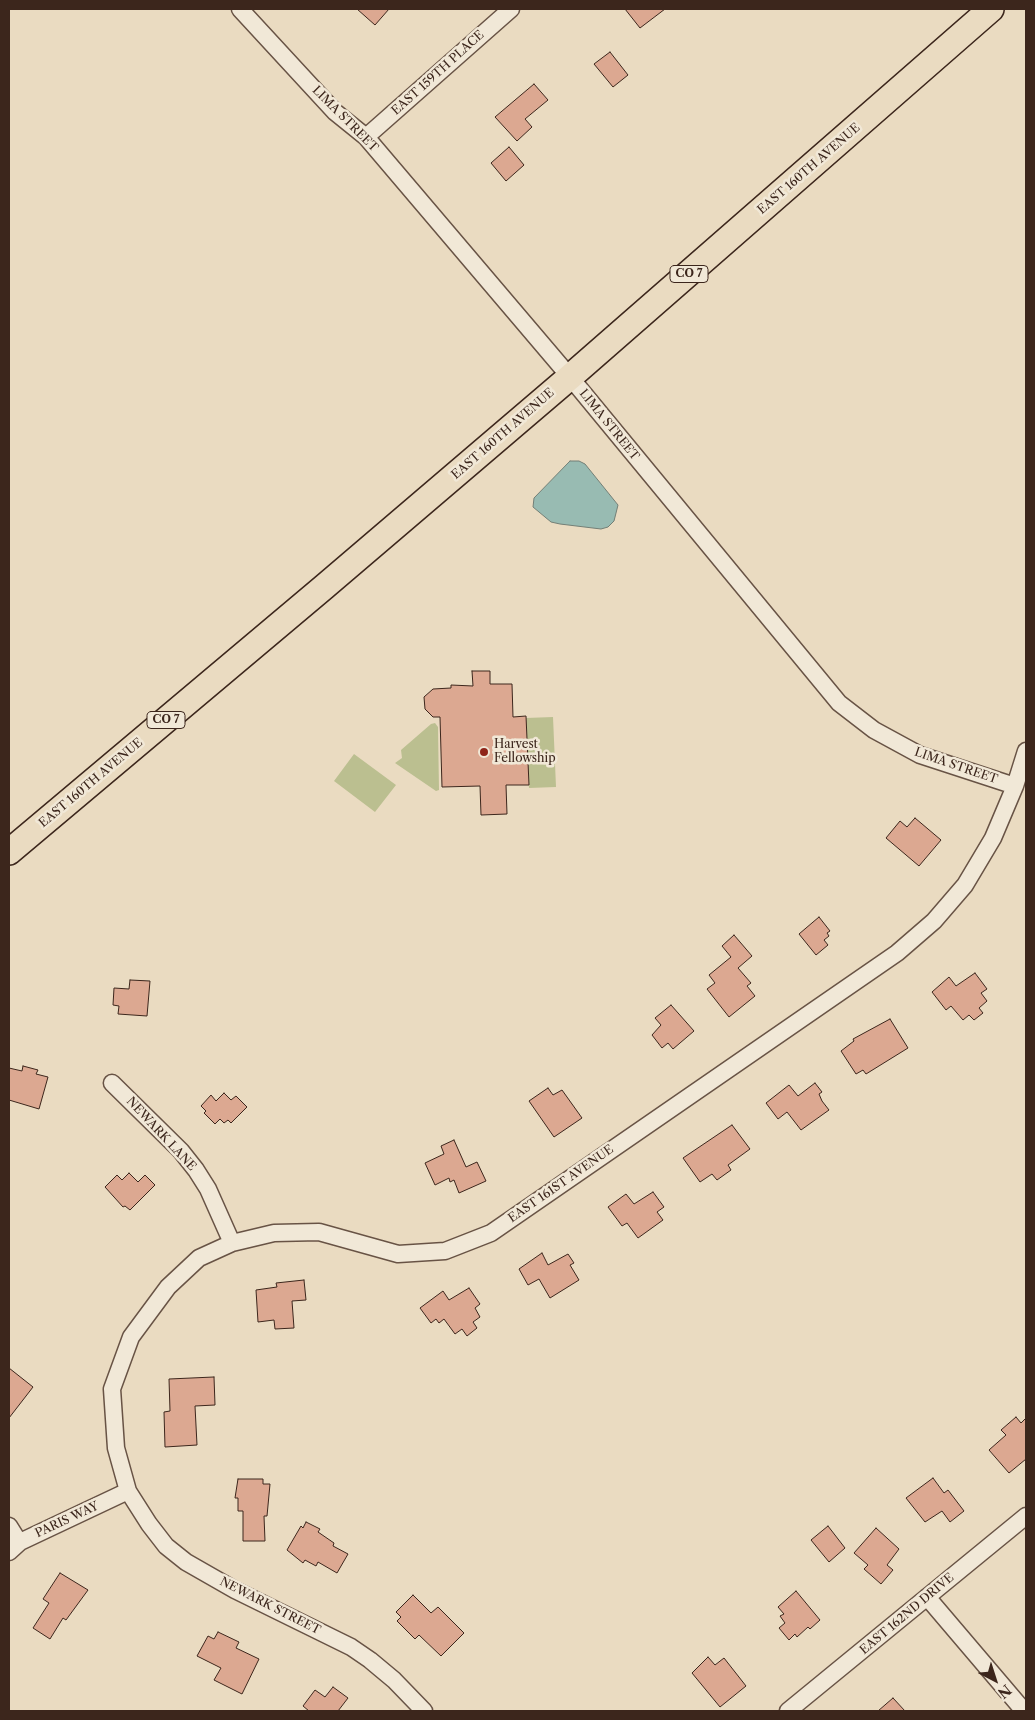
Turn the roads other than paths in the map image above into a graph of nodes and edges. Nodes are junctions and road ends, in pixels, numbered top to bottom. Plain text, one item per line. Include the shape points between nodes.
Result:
1 (240, 9) edge
2 (511, 9) edge
3 (991, 9) edge
4 (366, 137) junction
5 (570, 377) junction
6 (1026, 751) edge
7 (1015, 786) junction
8 (9, 852) edge
9 (112, 1083) dead end
10 (232, 1242) junction
11 (128, 1491) junction
12 (1026, 1516) edge
13 (9, 1526) edge
14 (14, 1547) edge
15 (927, 1597) junction
16 (424, 1711) edge
17 (788, 1711) edge
18 (1024, 1711) edge

1 - 4 street, LIMA STREET via 335,112
2 - 4 street, EAST 159TH PLACE
3 - 5 main road, EAST 160TH AVENUE / CO 7
4 - 5 street, LIMA STREET
5 - 7 street, LIMA STREET via 838,702 874,730 920,755
5 - 8 main road, EAST 160TH AVENUE / CO 7
6 - 7 street, EAST 161ST AVENUE
7 - 10 street, EAST 161ST AVENUE via 993,838 965,885 934,921 897,953 486,1236 445,1251 398,1254 319,1232 274,1233
9 - 10 street, NEWARK LANE via 196,1170
10 - 11 street, EAST 161ST AVENUE via 199,1258 168,1286 131,1337 112,1389 116,1448
11 - 14 street, PARIS WAY
11 - 16 street, NEWARK STREET via 166,1546 186,1562 350,1647 394,1680
12 - 15 street, EAST 162ND DRIVE
13 - 14 street
15 - 17 street, EAST 162ND DRIVE
15 - 18 street

